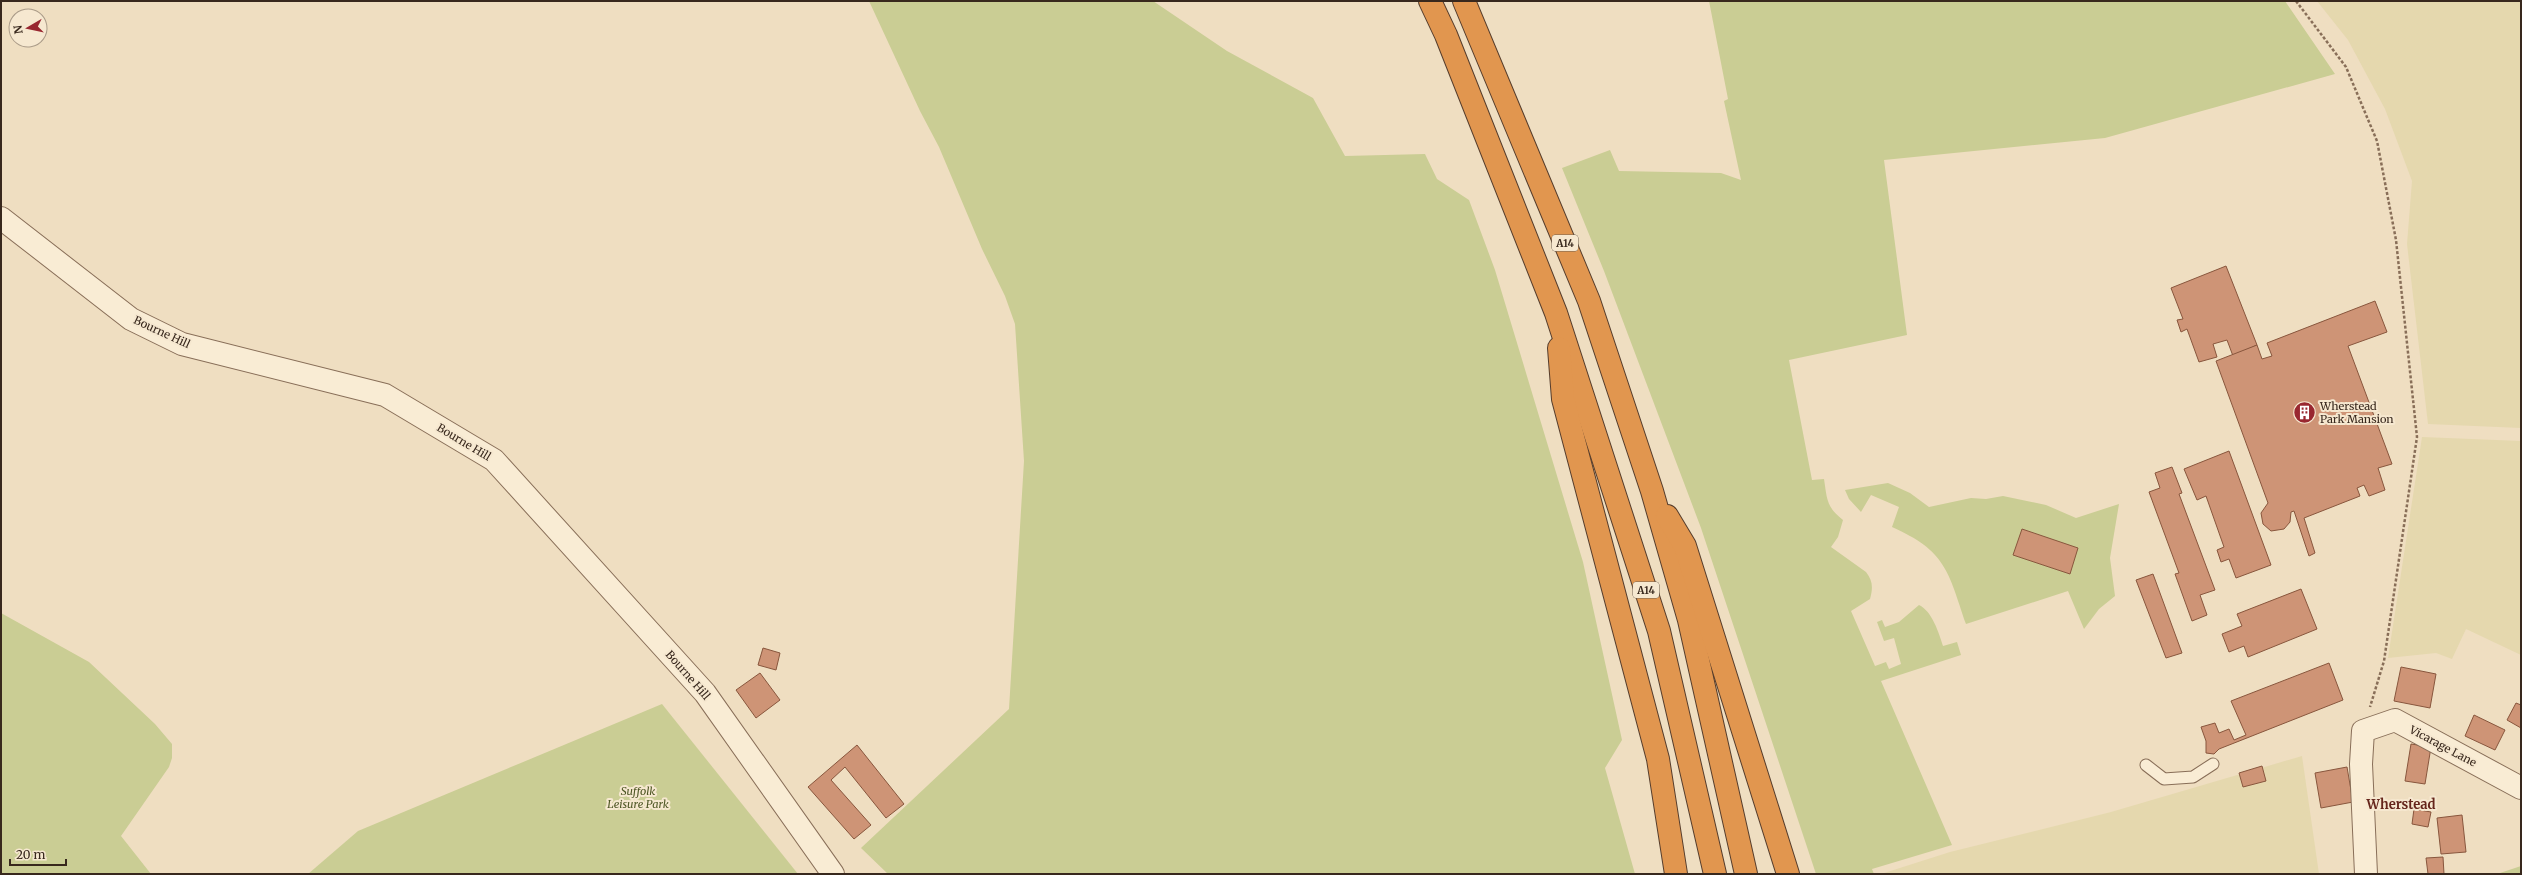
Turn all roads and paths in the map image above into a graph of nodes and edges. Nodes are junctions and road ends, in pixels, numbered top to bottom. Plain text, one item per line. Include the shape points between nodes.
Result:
1 (1430, 1) edge
2 (1464, 1) edge
3 (2296, 1) edge
4 (1, 218) edge
5 (1556, 312) junction
6 (1652, 490) junction
7 (2363, 731) junction
8 (2146, 764) dead end
9 (2213, 764) dead end
10 (2521, 788) edge
11 (833, 874) edge
12 (1676, 874) edge
13 (1715, 874) edge
14 (1746, 874) edge
15 (1788, 874) edge
16 (2366, 874) edge

1 - 5 highway, A14 via 1446,35
2 - 6 highway, A14 via 1589,301
3 - 7 path via 2346,67 2377,141 2396,240 2417,437 2384,662
4 - 11 street, Bourne Hill via 131,319 182,344 385,395 494,460 705,692
5 - 12 highway, A14 via 1563,399 1658,759
5 - 13 highway, A14 via 1660,631
6 - 14 highway, A14 via 1689,620
6 - 15 highway, A14 via 1685,546
7 - 10 street, Vicarage Lane via 2395,720
7 - 16 street via 2361,764
8 - 9 lane via 2164,779 2193,776

